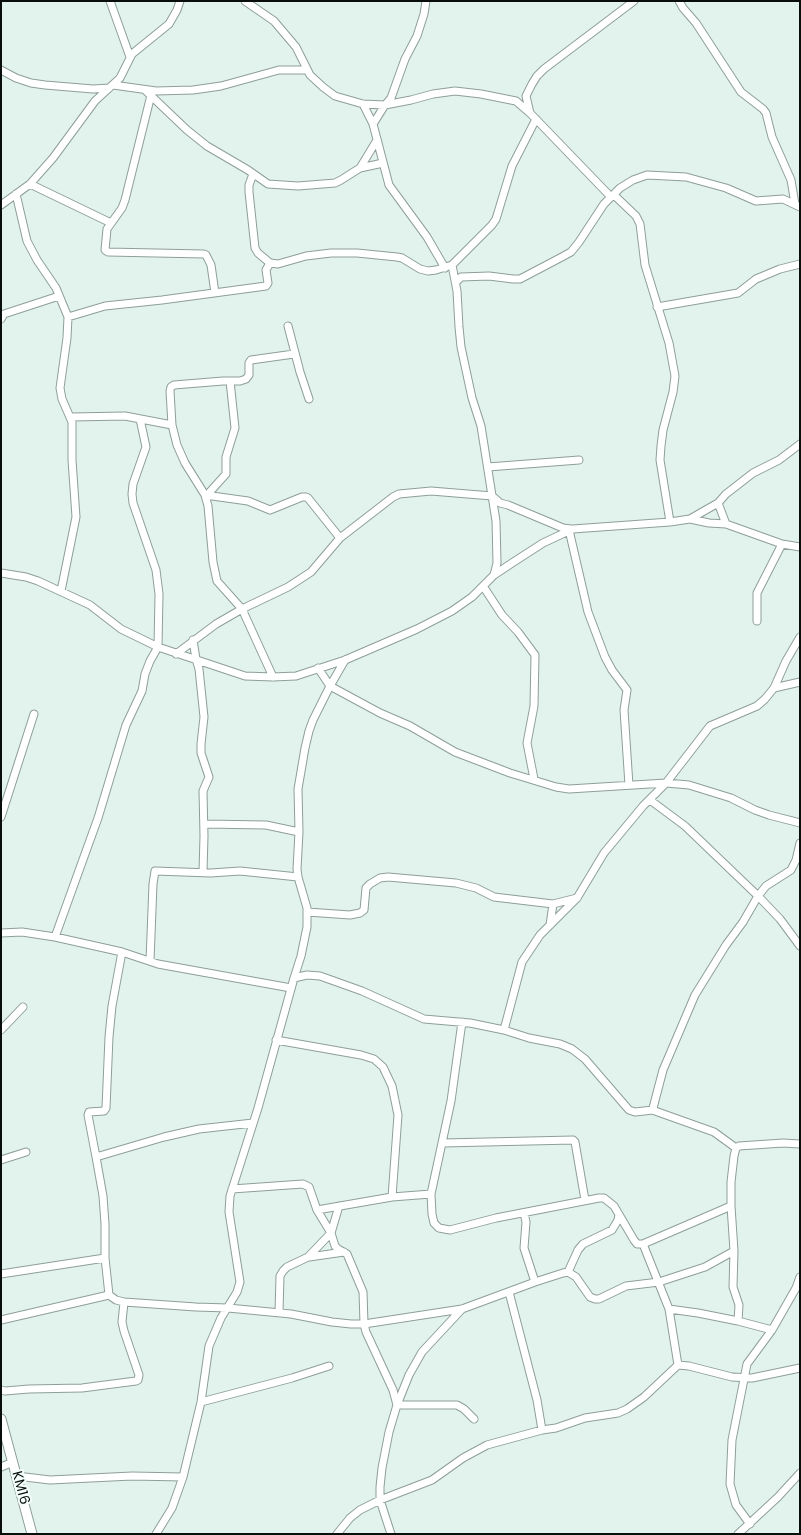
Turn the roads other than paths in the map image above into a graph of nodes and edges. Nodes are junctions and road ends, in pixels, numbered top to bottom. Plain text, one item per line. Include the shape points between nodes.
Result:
1 (110, 1) edge
2 (180, 1) edge
3 (245, 1) edge
4 (426, 1) edge
5 (634, 1) edge
6 (678, 1) edge
7 (130, 57) junction
8 (1, 70) edge
9 (306, 70) junction
10 (111, 87) junction
11 (93, 89) junction
12 (145, 90) junction
13 (151, 95) junction
14 (526, 96) junction
15 (96, 101) junction
16 (393, 101) junction
17 (516, 101) junction
18 (363, 104) junction
19 (385, 104) junction
20 (530, 113) junction
21 (536, 119) junction
22 (373, 124) junction
23 (377, 140) junction
24 (383, 162) junction
25 (360, 168) junction
26 (253, 174) junction
27 (30, 184) junction
28 (620, 188) junction
29 (605, 191) junction
30 (16, 194) junction
31 (614, 195) junction
32 (1, 205) edge
33 (798, 205) edge
34 (111, 223) junction
35 (270, 263) junction
36 (800, 264) edge
37 (452, 265) junction
38 (445, 268) junction
39 (462, 277) junction
40 (456, 282) junction
41 (458, 291) junction
42 (215, 293) junction
43 (59, 296) junction
44 (657, 307) junction
45 (2, 314) edge
46 (68, 317) junction
47 (288, 326) dead end
48 (294, 354) junction
49 (230, 381) junction
50 (309, 399) dead end
51 (71, 417) junction
52 (140, 419) junction
53 (172, 425) junction
54 (800, 444) edge
55 (579, 460) dead end
56 (488, 467) junction
57 (206, 495) junction
58 (492, 496) junction
59 (718, 503) junction
60 (690, 519) junction
61 (670, 522) junction
62 (726, 524) junction
63 (571, 530) junction
64 (340, 538) junction
65 (782, 544) junction
66 (800, 547) edge
67 (1, 572) edge
68 (494, 575) junction
69 (483, 586) junction
70 (61, 591) junction
71 (242, 609) junction
72 (757, 621) dead end
73 (800, 637) edge
74 (193, 640) junction
75 (158, 648) junction
76 (176, 654) junction
77 (196, 659) junction
78 (345, 660) junction
79 (318, 668) junction
80 (273, 677) junction
81 (800, 682) edge
82 (330, 686) junction
83 (774, 688) junction
84 (34, 714) dead end
85 (534, 780) junction
86 (666, 783) junction
87 (629, 785) junction
88 (650, 800) junction
89 (1, 817) edge
90 (800, 823) edge
91 (204, 824) junction
92 (299, 832) junction
93 (800, 843) edge
94 (203, 872) junction
95 (298, 877) junction
96 (758, 896) junction
97 (577, 898) junction
98 (553, 904) junction
99 (307, 912) junction
100 (550, 925) junction
101 (1, 933) edge
102 (55, 937) junction
103 (800, 946) edge
104 (122, 952) junction
105 (150, 961) junction
106 (294, 978) junction
107 (291, 988) junction
108 (23, 1007) dead end
109 (462, 1022) junction
110 (1, 1030) edge
111 (504, 1030) junction
112 (276, 1040) junction
113 (653, 1110) junction
114 (253, 1123) junction
115 (443, 1143) junction
116 (800, 1144) edge
117 (736, 1148) junction
118 (26, 1152) dead end
119 (96, 1157) junction
120 (1, 1160) edge
121 (232, 1189) junction
122 (431, 1194) junction
123 (392, 1197) junction
124 (585, 1200) junction
125 (339, 1206) junction
126 (731, 1206) junction
127 (317, 1210) junction
128 (524, 1212) junction
129 (619, 1214) junction
130 (331, 1233) junction
131 (643, 1244) junction
132 (734, 1251) junction
133 (344, 1252) junction
134 (308, 1257) junction
135 (105, 1258) junction
136 (568, 1272) junction
137 (1, 1274) edge
138 (800, 1276) edge
139 (535, 1282) junction
140 (659, 1282) junction
141 (509, 1292) junction
142 (109, 1295) junction
143 (124, 1302) junction
144 (228, 1308) junction
145 (462, 1309) junction
146 (669, 1309) junction
147 (278, 1312) junction
148 (1, 1320) edge
149 (738, 1321) junction
150 (364, 1324) junction
151 (772, 1330) junction
152 (678, 1365) junction
153 (329, 1366) dead end
154 (800, 1368) edge
155 (744, 1378) junction
156 (1, 1390) edge
157 (200, 1402) junction
158 (397, 1405) junction
159 (1, 1419) edge
160 (474, 1419) dead end
161 (542, 1430) junction
162 (13, 1462) junction
163 (1, 1467) edge
164 (800, 1473) edge
165 (17, 1476) junction
166 (183, 1477) junction
167 (380, 1500) junction
168 (750, 1524) junction
169 (32, 1534) edge
170 (156, 1534) edge
171 (337, 1534) edge
172 (391, 1534) edge
173 (738, 1534) edge

1 - 7 street
2 - 7 street via 178,10 169,24
3 - 9 street via 274,21 287,35 296,47
4 - 16 street via 419,31 405,59
5 - 14 street via 544,69
6 - 33 street via 704,35 741,92 766,113 772,137 791,180
7 - 10 street via 123,72
8 - 11 street via 31,83
9 - 12 street via 276,71 210,88
9 - 18 street via 335,96
10 - 11 street
10 - 12 street
10 - 15 street
11 - 15 street
12 - 13 street
13 - 26 street via 207,146
13 - 34 street via 125,200
14 - 17 street
14 - 20 street
15 - 27 street
16 - 17 street via 456,91
16 - 19 street
17 - 20 street
18 - 19 street
18 - 22 street
19 - 22 street
20 - 21 street
21 - 29 street
21 - 37 street via 512,166 496,219
22 - 23 street
23 - 24 street
23 - 25 street
24 - 25 street
24 - 38 street via 389,185 427,237
25 - 26 street via 335,183 304,186 268,184
26 - 35 street via 249,192 255,248
27 - 30 street
27 - 34 street
28 - 29 street
28 - 31 street
28 - 33 street via 642,176 686,177 726,188 756,201 783,199
29 - 31 street via 611,197
30 - 32 street
30 - 43 street via 27,241
31 - 39 street via 598,212 571,252 560,258 520,278
31 - 44 street via 638,220 643,256
34 - 42 street via 107,230 105,247 108,252 206,255 214,277
35 - 38 street via 278,264 306,256 331,253 357,253 402,258 428,271
35 - 42 street via 266,270 266,286
36 - 44 street via 756,279 738,293
37 - 38 street
37 - 40 street
39 - 40 street
39 - 41 street
40 - 41 street
41 - 56 street via 461,347
42 - 46 street via 105,306
43 - 45 street
43 - 46 street
44 - 61 street via 669,343 675,376 663,430 660,460
46 - 51 street via 68,338 60,388 62,399
47 - 48 street
48 - 49 street via 251,360 249,376 240,381
48 - 50 street
49 - 53 street via 171,387
49 - 57 street via 235,428 226,457 226,474
51 - 52 street via 124,416
51 - 70 street via 76,517
52 - 53 street
52 - 75 street via 146,447 132,494 156,570 159,594
53 - 57 street via 185,463
54 - 59 street via 779,460 753,473
55 - 56 street
56 - 58 street
57 - 64 street via 248,501 270,510 306,497
57 - 71 street via 213,562 218,581
58 - 63 street via 500,503
58 - 64 street via 431,491 399,494
58 - 68 street via 498,545
59 - 60 street
59 - 62 street
60 - 61 street
60 - 62 street
61 - 63 street
62 - 65 street
63 - 68 street via 543,543
63 - 87 street via 588,612 605,657 627,690 624,710
64 - 71 street via 311,572 288,587
65 - 66 street
65 - 72 street via 757,594
67 - 70 street via 26,577
68 - 69 street
69 - 78 street via 452,611
69 - 85 street via 502,615 535,655 534,706 526,743
70 - 75 street via 90,605 120,629
71 - 74 street
71 - 80 street
73 - 83 street
74 - 76 street
74 - 77 street
75 - 76 street
75 - 102 street via 150,661 142,691 125,730 98,818
76 - 77 street
77 - 80 street via 245,676
77 - 91 street via 204,717 201,753 209,777 203,791
78 - 79 street
78 - 82 street
79 - 80 street via 296,676
79 - 82 street
81 - 83 street
82 - 85 street via 466,757
82 - 92 street via 313,720 305,748 298,789
83 - 86 street via 757,706 710,726
84 - 89 street
85 - 87 street via 569,789
86 - 87 street
86 - 88 street
86 - 90 street via 689,785 719,793 769,815
88 - 96 street via 685,826
88 - 97 street via 604,853
91 - 92 street via 266,825
91 - 94 street
92 - 95 street
93 - 96 street via 791,870 766,886
94 - 95 street via 240,871
94 - 105 street via 156,871 153,884
95 - 99 street
96 - 103 street via 780,919
96 - 113 street via 695,995 664,1070
97 - 98 street
97 - 100 street
98 - 99 street via 494,897 476,888 456,883 388,877 380,878 366,888 364,910 360,913 350,915
98 - 100 street
99 - 106 street via 304,943
100 - 111 street via 522,962
101 - 102 street via 22,932
102 - 104 street
104 - 105 street
104 - 119 street via 112,1006 106,1108 104,1111 89,1112 88,1115
105 - 107 street
106 - 107 street
106 - 109 street via 320,976 362,990 424,1019
107 - 112 street
108 - 110 street
109 - 111 street
109 - 115 street
111 - 113 street via 572,1049 589,1063 628,1110
112 - 114 street
112 - 123 street via 374,1058 383,1067 392,1086 398,1115
113 - 117 street via 708,1129
114 - 119 street via 199,1129
114 - 121 street
115 - 122 street
115 - 124 street via 573,1140
116 - 117 street
117 - 126 street via 731,1182
118 - 120 street
119 - 135 street via 105,1224
121 - 127 street via 303,1184 309,1187
121 - 144 street via 229,1212 240,1282
122 - 123 street
122 - 128 street via 434,1223 445,1230
123 - 125 street
124 - 128 street
124 - 129 street via 604,1198
125 - 127 street
125 - 130 street
126 - 131 street
126 - 132 street
127 - 130 street
128 - 139 street via 524,1248
129 - 131 street via 637,1244
129 - 136 street via 612,1230 589,1241 578,1250
130 - 133 street via 335,1246
130 - 134 street
131 - 140 street
132 - 140 street via 705,1268
132 - 149 street via 732,1287 739,1305
133 - 134 street
133 - 150 street via 363,1292
134 - 147 street via 287,1267 280,1276
135 - 137 street
135 - 142 street
136 - 139 street
136 - 140 street via 576,1277 590,1297 595,1299 626,1286
138 - 151 street
139 - 141 street
140 - 146 street
141 - 145 street
141 - 161 street via 537,1400
142 - 143 street
142 - 148 street
143 - 144 street
143 - 156 street via 122,1322 139,1375 136,1381 82,1388
144 - 147 street
144 - 157 street via 209,1346
145 - 150 street
145 - 158 street via 422,1352 408,1375
146 - 149 street
146 - 152 street
147 - 150 street via 332,1322
149 - 151 street
150 - 158 street
151 - 155 street via 747,1364
152 - 155 street
152 - 161 street via 644,1397 627,1409
153 - 157 street
154 - 155 street
155 - 168 street via 732,1440 730,1484 736,1505
157 - 166 street
158 - 160 street via 457,1405
158 - 167 street via 382,1468
159 - 162 street, KM16
161 - 167 street via 487,1445 432,1480
162 - 163 street
162 - 165 street, KM16
164 - 168 street
165 - 166 street via 50,1480 132,1476
165 - 169 street, KM16
166 - 170 street via 172,1508
167 - 171 street via 355,1513
167 - 172 street
168 - 173 street

